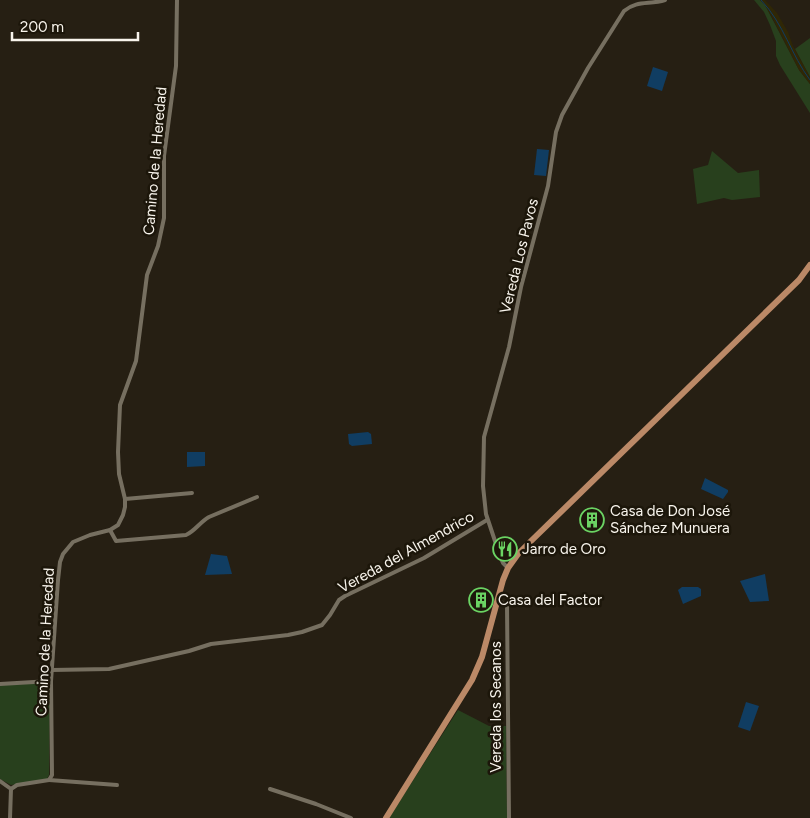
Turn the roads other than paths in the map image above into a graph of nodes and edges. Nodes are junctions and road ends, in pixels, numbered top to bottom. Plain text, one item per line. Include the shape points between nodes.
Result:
1 (177, 0) edge
2 (665, 0) edge
3 (810, 265) edge
4 (192, 494) dead end
5 (257, 497) dead end
6 (125, 500) junction
7 (487, 520) junction
8 (110, 530) junction
9 (506, 566) junction
10 (499, 600) junction
11 (52, 670) junction
12 (51, 681) junction
13 (0, 684) edge
14 (49, 780) junction
15 (0, 781) edge
16 (117, 785) dead end
17 (11, 789) junction
18 (270, 789) dead end
19 (10, 818) edge
20 (351, 818) edge
21 (386, 818) edge
22 (509, 818) edge

1 - 6 street, Camino de la Heredad via 176,66 164,156 164,218 146,283 136,361 120,405 118,462
2 - 7 street, Vereda Los Pavos via 639,2 627,8 599,49 556,132 548,186 484,437 483,486
3 - 9 main road via 799,280
4 - 6 street
5 - 8 street via 209,517 186,535 116,541
6 - 8 street, Camino de la Heredad via 122,519
7 - 9 street, Vereda Los Pavos
7 - 11 street, Vereda del Almendrico via 424,558 345,596 319,626 288,635 211,644 109,669
8 - 11 street, Camino de la Heredad via 80,539 63,554 58,580
9 - 10 main road
10 - 21 main road via 472,680
10 - 22 street, Vereda los Secanos via 507,605
11 - 12 street, Camino de la Heredad
12 - 13 street
12 - 14 street, Camino de la Heredad via 52,775
14 - 16 street
14 - 17 street via 17,785
15 - 17 street
17 - 19 street
18 - 20 street

